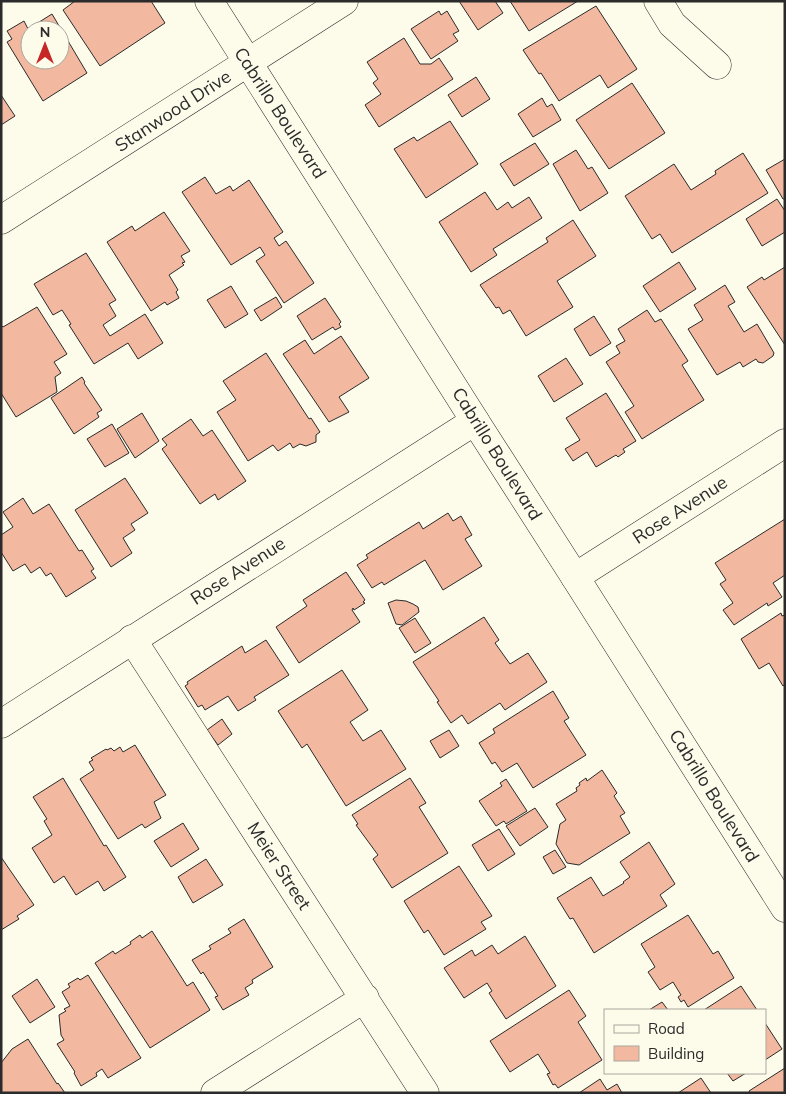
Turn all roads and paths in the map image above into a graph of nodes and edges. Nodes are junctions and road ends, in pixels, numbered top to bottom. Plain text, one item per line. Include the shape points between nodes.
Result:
1 (209, 1) edge
2 (344, 1) edge
3 (658, 1) edge
4 (248, 63) junction
5 (717, 65) dead end
6 (1, 220) edge
7 (475, 421) junction
8 (785, 443) edge
9 (575, 577) junction
10 (132, 639) junction
11 (1, 724) edge
12 (785, 908) edge
13 (365, 998) junction
14 (215, 1093) edge
15 (425, 1093) edge

1 - 4 street, Cabrillo Boulevard
2 - 4 street, Stanwood Drive
3 - 5 street via 672,24
4 - 6 street, Stanwood Drive
4 - 7 street, Cabrillo Boulevard
7 - 9 street, Cabrillo Boulevard
7 - 10 street, Rose Avenue
8 - 9 street, Rose Avenue
9 - 12 street, Cabrillo Boulevard
10 - 11 street, Rose Avenue
10 - 13 street, Meier Street
13 - 14 street
13 - 15 street, Meier Street

